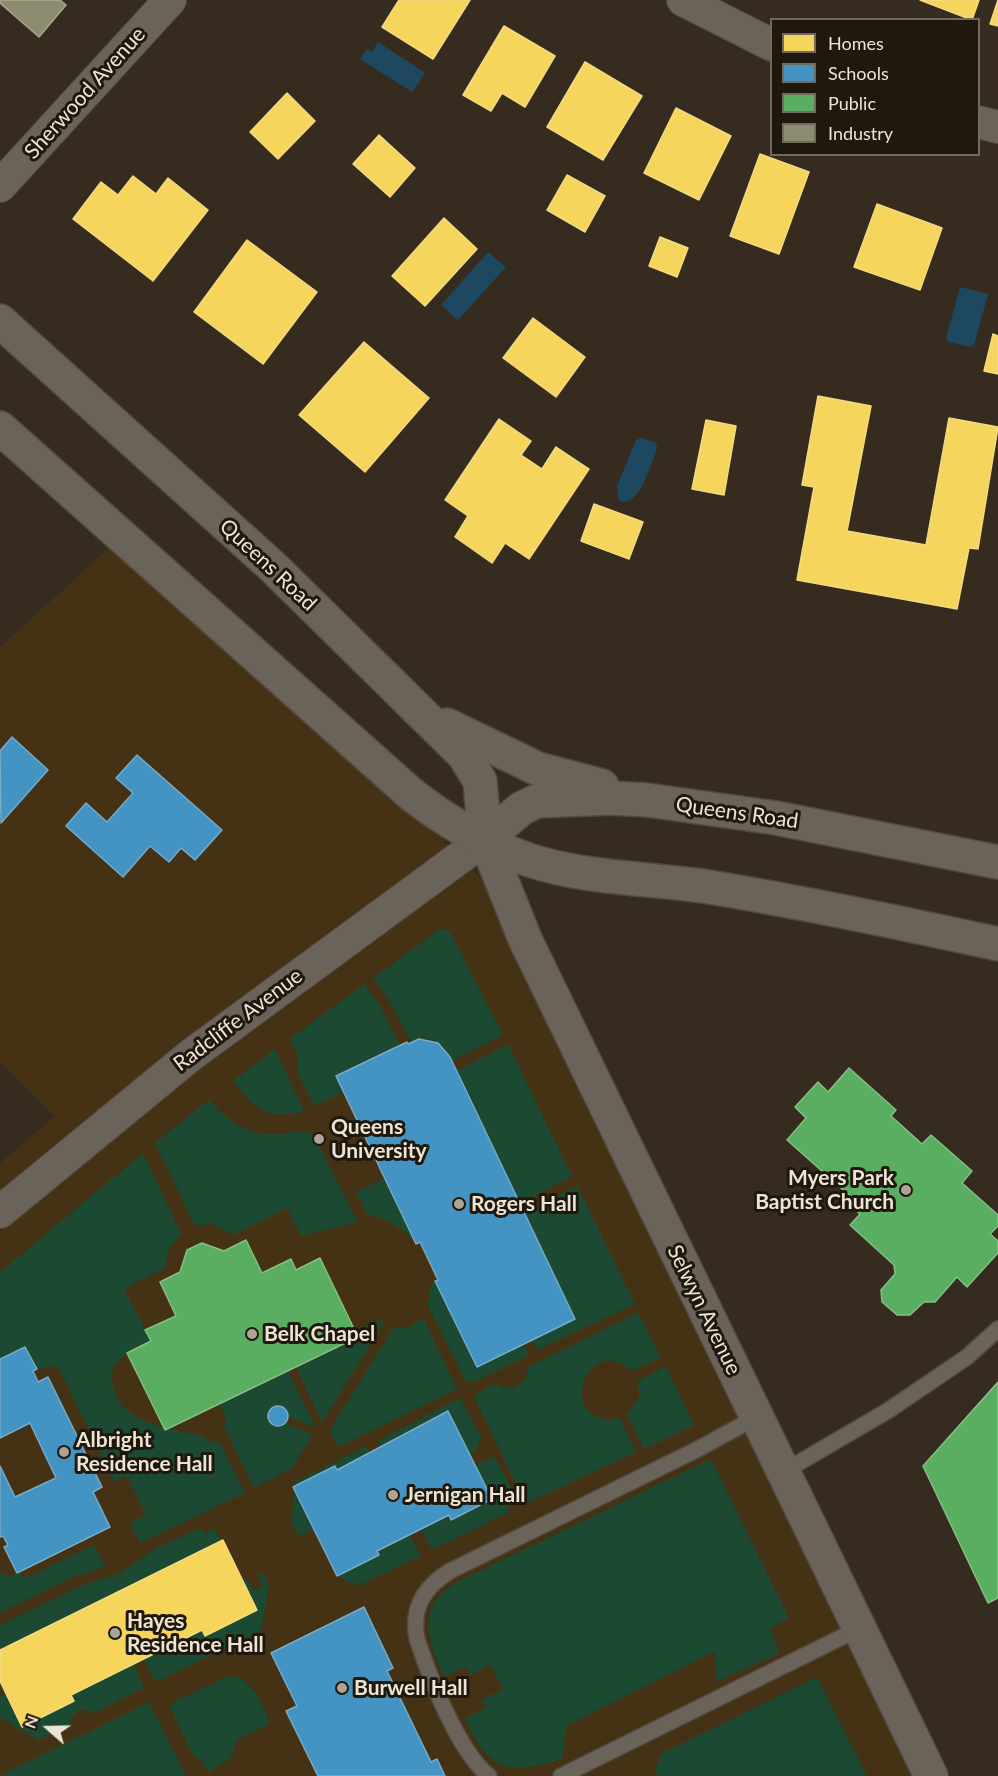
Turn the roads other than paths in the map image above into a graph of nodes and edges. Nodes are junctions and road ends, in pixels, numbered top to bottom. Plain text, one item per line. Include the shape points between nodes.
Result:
1 (170, 0) edge
2 (683, 0) edge
3 (770, 44) edge
4 (980, 122) edge
5 (998, 127) edge
6 (0, 186) edge
7 (0, 321) edge
8 (0, 428) edge
9 (414, 703) junction
10 (647, 800) junction
11 (485, 839) junction
12 (998, 862) edge
13 (998, 945) edge
14 (0, 1212) edge
15 (998, 1329) edge
16 (757, 1417) junction
17 (783, 1472) junction
18 (860, 1628) junction
19 (489, 1776) edge
20 (561, 1776) edge
21 (932, 1776) edge

1 - 6 street, Sherwood Avenue
2 - 3 street
4 - 5 street
7 - 9 street, Queens Road via 274,568
8 - 11 street via 411,794
9 - 10 street via 455,730 509,757 559,776
9 - 11 street, Queens Road via 464,755 477,775 482,787
10 - 11 street, Queens Road via 586,797 537,801 522,808
10 - 12 street, Queens Road via 826,826
11 - 13 street via 545,864 709,887
11 - 14 street, Radcliffe Avenue via 191,1055
11 - 16 street, Selwyn Avenue via 525,939
15 - 17 lane via 967,1357 889,1410
16 - 17 street, Selwyn Avenue
16 - 19 lane via 450,1570 428,1588 416,1611 417,1639 461,1740 478,1767
17 - 18 street, Selwyn Avenue
18 - 20 lane
18 - 21 street, Selwyn Avenue

